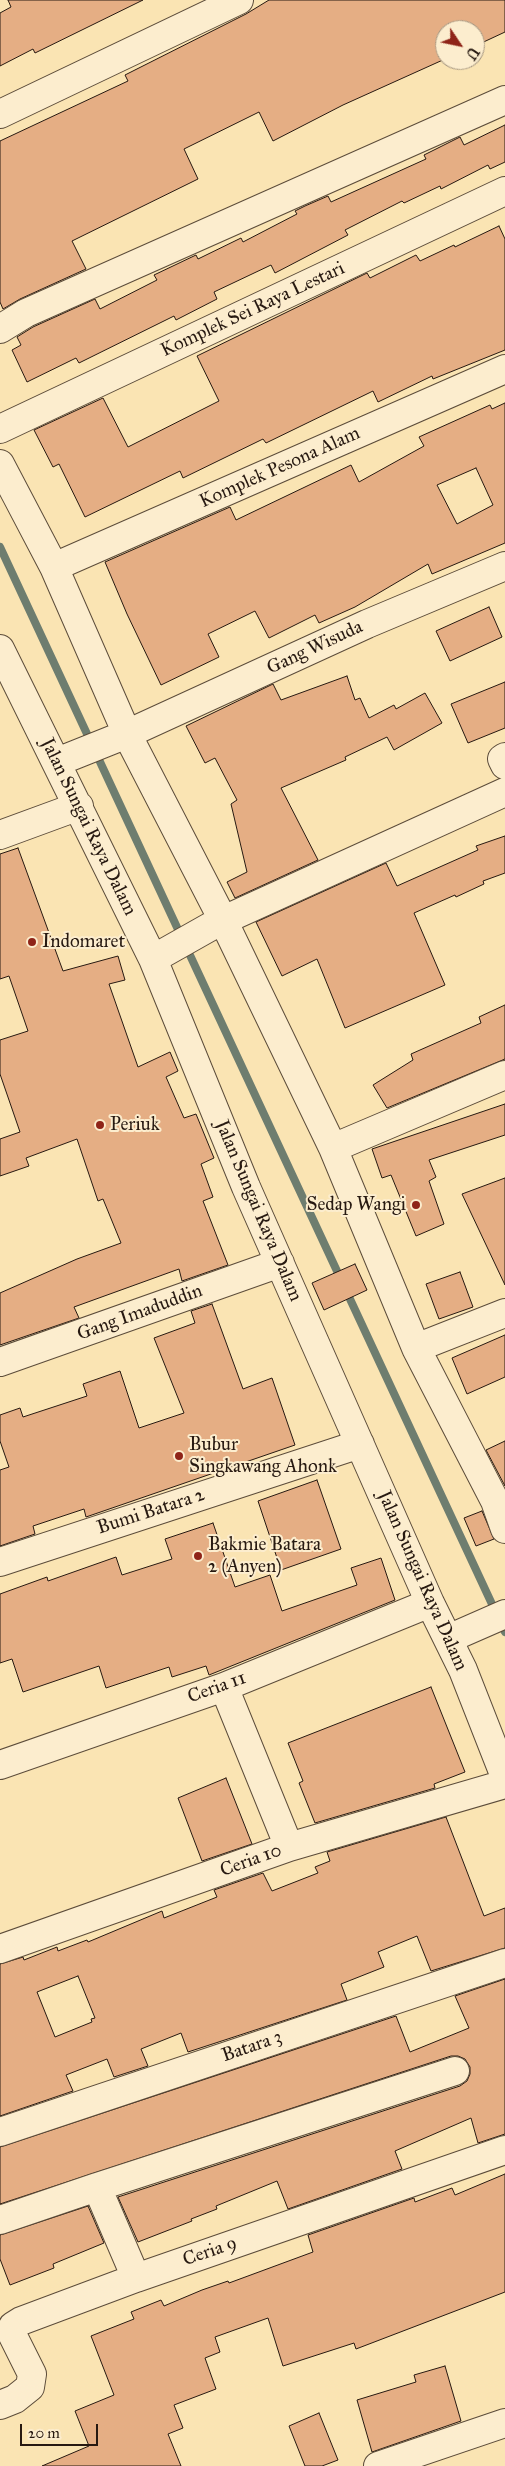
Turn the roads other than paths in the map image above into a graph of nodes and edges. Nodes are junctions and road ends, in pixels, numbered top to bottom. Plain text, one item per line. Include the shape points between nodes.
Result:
1 (238, 0) edge
2 (505, 100) edge
3 (0, 114) edge
4 (505, 190) edge
5 (0, 329) edge
6 (505, 369) edge
7 (0, 429) edge
8 (0, 464) edge
9 (505, 566) edge
10 (54, 567) junction
11 (0, 649) edge
12 (127, 734) junction
13 (505, 757) edge
14 (60, 761) junction
15 (505, 765) edge
16 (505, 792) edge
17 (79, 806) junction
18 (0, 835) edge
19 (219, 922) junction
20 (161, 955) junction
21 (505, 1075) edge
22 (333, 1148) junction
23 (280, 1263) junction
24 (505, 1313) edge
25 (416, 1348) junction
26 (0, 1362) edge
27 (360, 1444) junction
28 (500, 1499) edge
29 (505, 1529) edge
30 (0, 1562) edge
31 (430, 1603) junction
32 (505, 1614) edge
33 (459, 1634) junction
34 (224, 1687) junction
35 (0, 1765) edge
36 (505, 1777) edge
37 (505, 1784) edge
38 (289, 1847) junction
39 (0, 1949) edge
40 (505, 1963) edge
41 (455, 2071) dead end
42 (0, 2132) edge
43 (505, 2150) edge
44 (98, 2187) junction
45 (0, 2220) edge
46 (136, 2278) junction
47 (0, 2405) edge
48 (505, 2423) edge
49 (378, 2466) edge

1 - 3 street
2 - 5 street via 26,313
4 - 7 street, Komplek Sei Raya Lestari
6 - 10 street, Komplek Pesona Alam
8 - 10 street
9 - 12 street, Gang Wisuda via 367,624
10 - 12 street
11 - 14 street, Jalan Sungai Raya Dalam
12 - 14 street, Gang Wisuda
12 - 19 street
13 - 15 street via 502,759
14 - 17 street, Jalan Sungai Raya Dalam
16 - 19 street
17 - 18 street
17 - 20 street, Jalan Sungai Raya Dalam
19 - 20 street
19 - 22 street
20 - 23 street, Jalan Sungai Raya Dalam via 246,1187
21 - 22 street
22 - 25 street
23 - 26 street, Gang Imaduddin
23 - 27 street, Jalan Sungai Raya Dalam
24 - 25 street
25 - 28 street
27 - 30 street, Bumi Batara 2
27 - 31 street, Jalan Sungai Raya Dalam
28 - 29 street
31 - 33 street, Jalan Sungai Raya Dalam
31 - 34 street, Ceria 11
32 - 33 street
33 - 36 street, Jalan Sungai Raya Dalam via 463,1670
34 - 35 street, Ceria 11
34 - 38 street
37 - 38 street, Ceria 10
38 - 39 street, Ceria 10
40 - 42 street, Batara 3
41 - 44 street
43 - 46 street, Ceria 9
44 - 45 street
44 - 46 street
46 - 47 street, Ceria 9 via 13,2326 12,2334 32,2374 30,2387 15,2400
48 - 49 street

